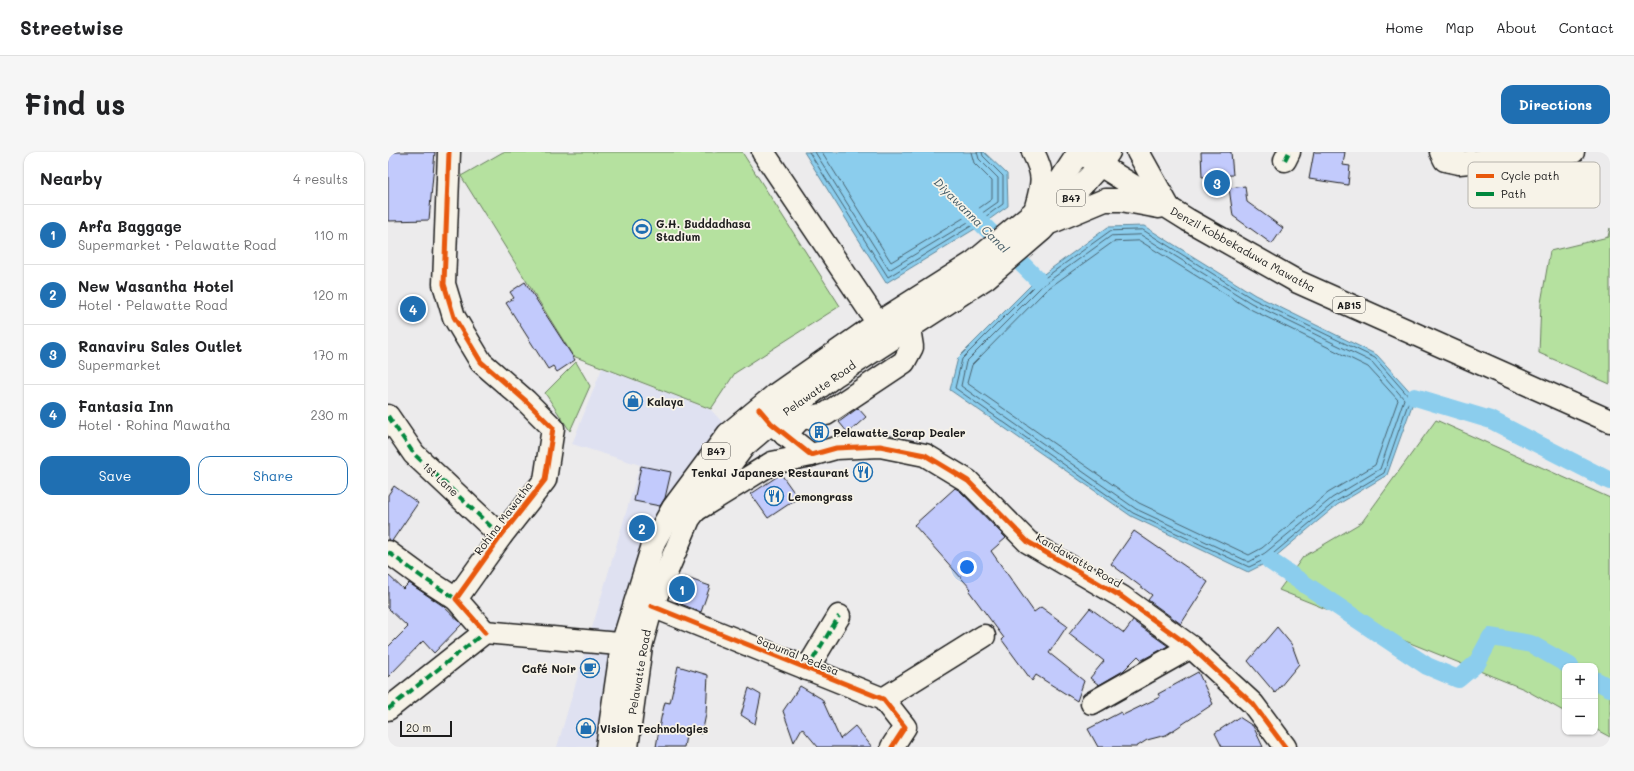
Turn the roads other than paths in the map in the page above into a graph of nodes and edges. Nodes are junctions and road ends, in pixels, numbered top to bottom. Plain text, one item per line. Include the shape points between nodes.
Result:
1 (449, 152) edge
2 (763, 152) edge
3 (1033, 152) edge
4 (1080, 152) edge
5 (1138, 152) edge
6 (1442, 152) edge
7 (1573, 152) edge
8 (1104, 159) edge
9 (1468, 162) edge
10 (1469, 162) edge
11 (1170, 209) junction
12 (1039, 220) junction
13 (980, 270) junction
14 (878, 323) junction
15 (780, 415) junction
16 (388, 416) edge
17 (1610, 421) edge
18 (811, 455) junction
19 (695, 510) junction
20 (501, 536) junction
21 (388, 552) edge
22 (456, 599) junction
23 (652, 606) junction
24 (839, 616) dead end
25 (485, 632) junction
26 (984, 636) dead end
27 (631, 646) junction
28 (1191, 647) junction
29 (807, 669) junction
30 (883, 699) junction
31 (1092, 703) dead end
32 (388, 709) edge
33 (607, 747) edge
34 (627, 747) edge
35 (892, 747) edge
36 (1285, 747) edge

1 - 20 street, Rohina Mawatha via 444,284 454,317 481,362 521,386 553,428 545,480
2 - 14 street
3 - 12 street via 1040,167 1042,184
4 - 8 street, Denzil Kobbekaduwa Mawatha / AB15
4 - 12 street, Pelawatte Road / B47 via 1058,184
5 - 11 street
6 - 9 street via 1445,160
7 - 10 street
8 - 11 street, Denzil Kobbekaduwa Mawatha / AB15
8 - 12 street, Pelawatte Road / B47
11 - 12 street via 1121,200 1105,200
11 - 17 street, Denzil Kobbekaduwa Mawatha / AB15 via 1298,282
12 - 13 street, Pelawatte Road / B47
13 - 14 street, Pelawatte Road / B47
13 - 15 street, Pelawatte Road / B47 via 909,328
14 - 15 street, Pelawatte Road / B47
15 - 18 street
15 - 19 street, Pelawatte Road / B47 via 744,446
15 - 27 street, Pelawatte Road / B47 via 728,434 673,508 654,542
16 - 20 street, 1st Lane via 414,454
18 - 19 street, Kandawatta Road via 772,463
18 - 28 street, Kandawatta Road via 836,448 880,446 924,454 968,481 1028,542 1122,597
19 - 23 street, Pelawatte Road / B47
20 - 22 street, Rohina Mawatha
21 - 22 street
22 - 25 street
23 - 27 street, Pelawatte Road / B47
23 - 29 street, Sapumal Pedesa
24 - 29 street
25 - 27 street
25 - 32 street
26 - 30 street
27 - 33 street, Pelawatte Road / B47
27 - 34 street, Pelawatte Road / B47
28 - 31 street
28 - 36 street, Kandawatta Road via 1253,704
29 - 30 street, Sapumal Pedesa
30 - 35 street via 905,727

